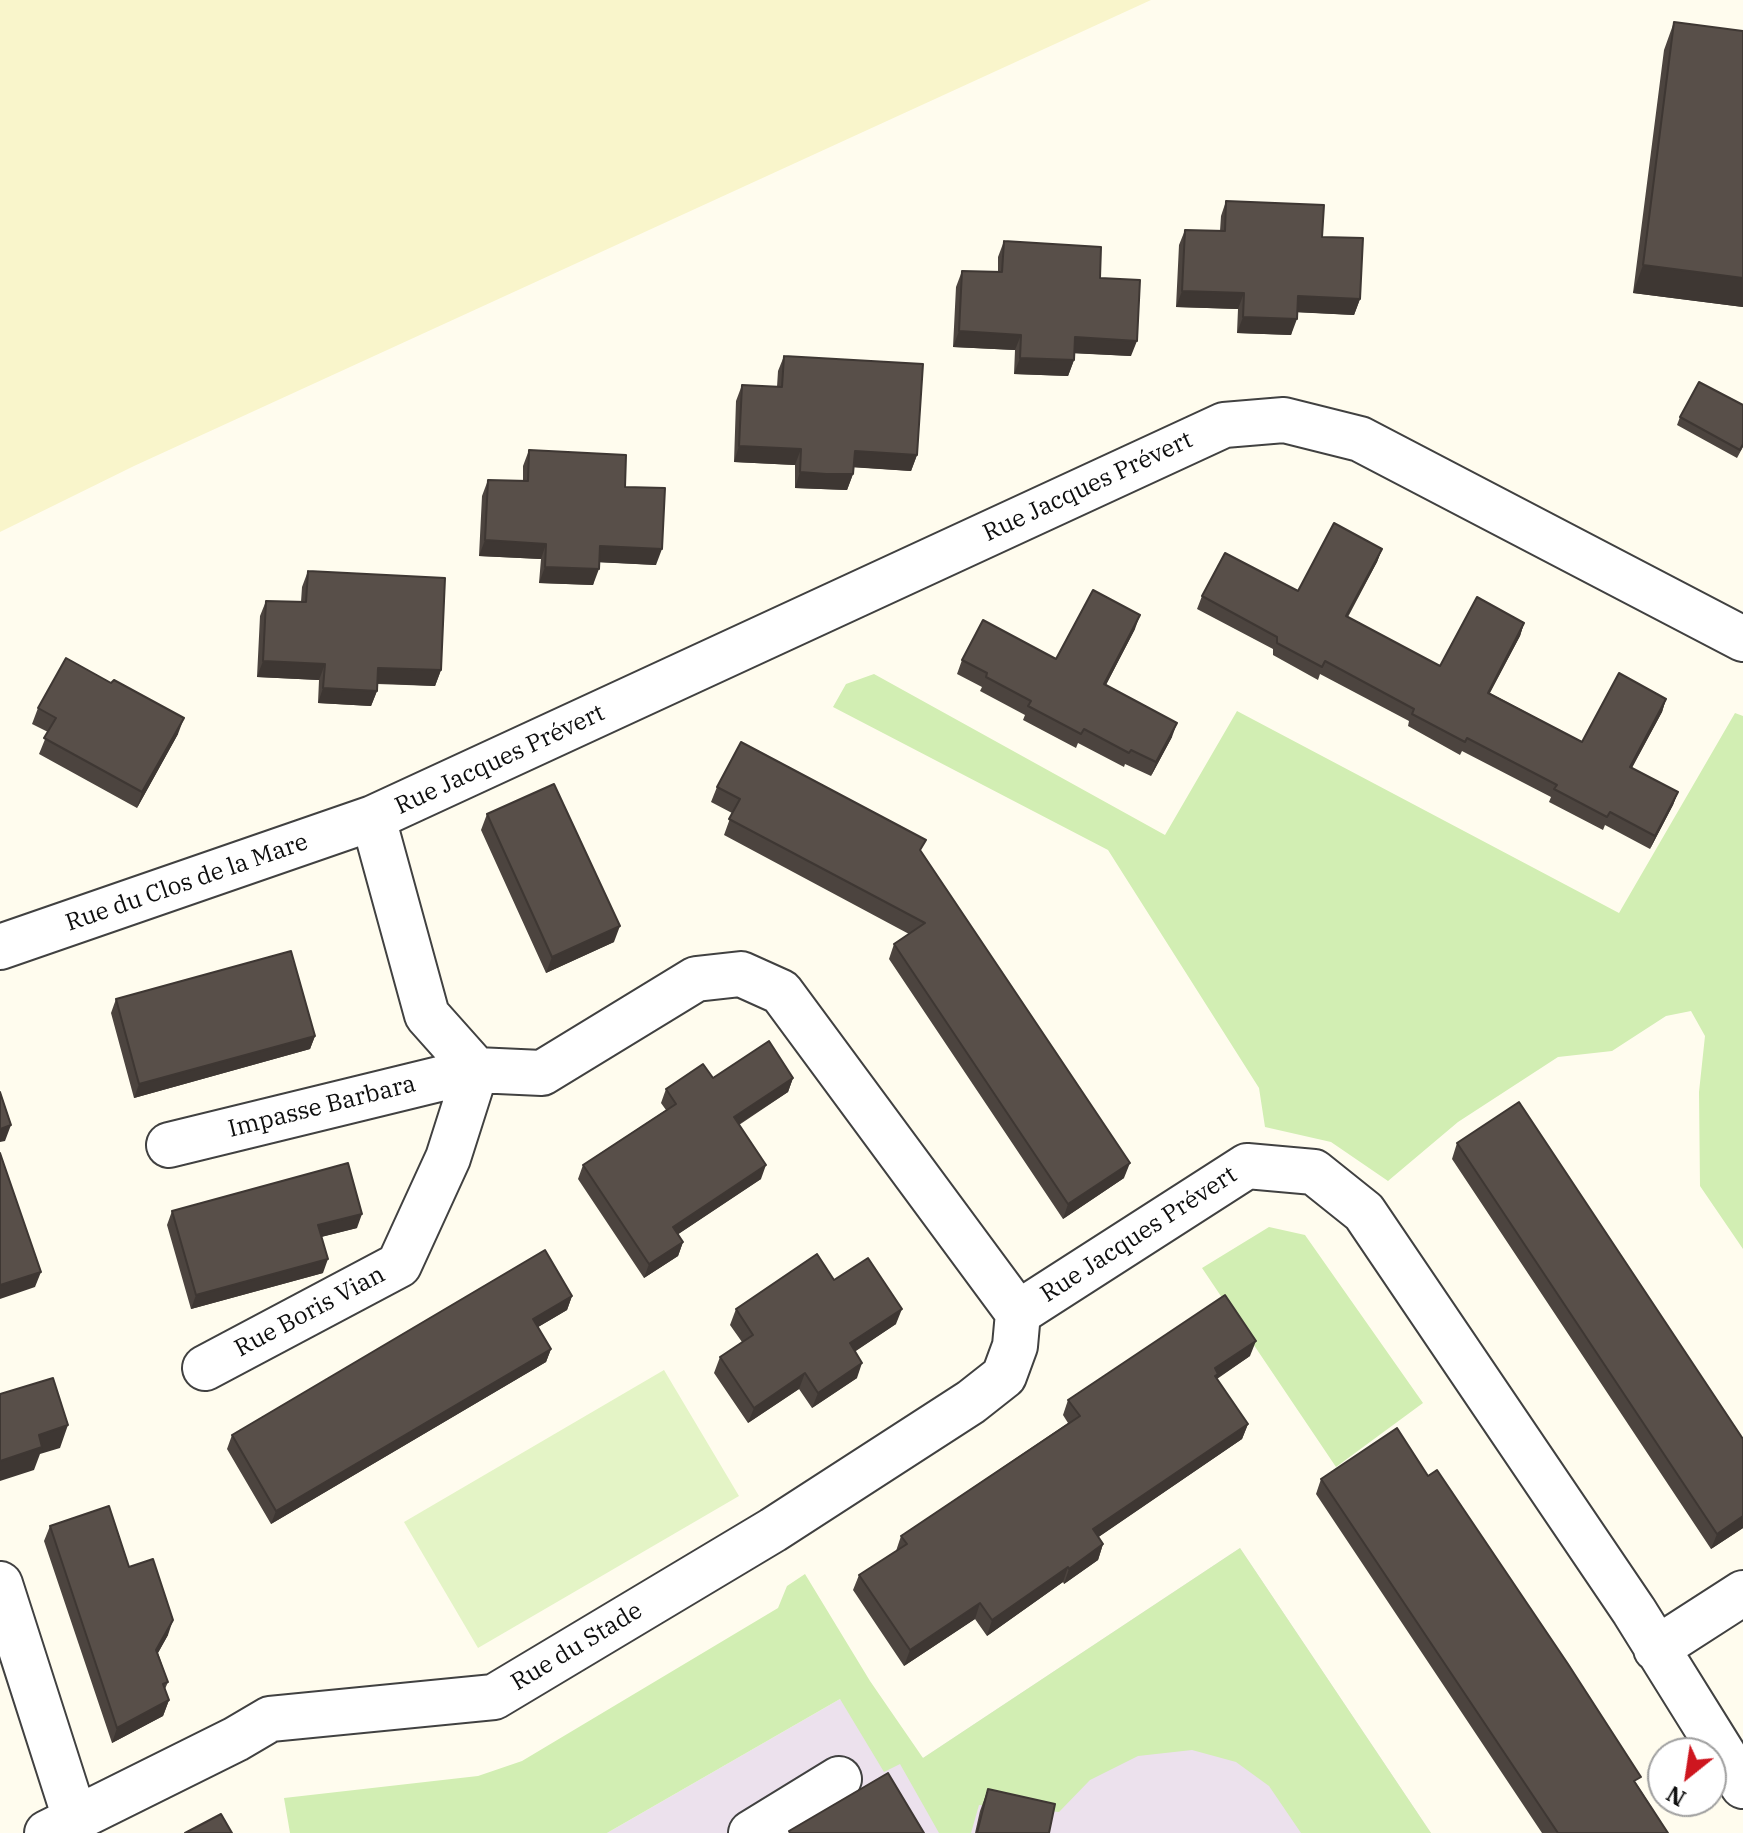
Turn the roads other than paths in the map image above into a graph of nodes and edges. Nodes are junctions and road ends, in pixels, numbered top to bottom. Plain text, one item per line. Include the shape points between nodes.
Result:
1 (1743, 639) edge
2 (373, 818) junction
3 (0, 947) edge
4 (476, 1070) junction
5 (169, 1145) dead end
6 (1018, 1313) junction
7 (205, 1368) dead end
8 (0, 1584) edge
9 (1743, 1593) edge
10 (1656, 1649) junction
11 (839, 1779) dead end
12 (1743, 1786) edge
13 (61, 1826) edge
14 (751, 1833) edge

1 - 2 street, Rue Jacques Prévert via 1360,439 1284,420 1224,425
2 - 3 street, Rue du Clos de la Mare
2 - 4 street, Rue Jacques Prévert via 427,1015
4 - 5 street, Impasse Barbara
4 - 6 street, Rue Jacques Prévert via 542,1073 696,979 741,974 768,986 781,992
4 - 7 street, Rue Boris Vian via 448,1158 399,1265
6 - 10 street, Rue Jacques Prévert via 1247,1166 1314,1172 1364,1212
6 - 13 street, Rue du Stade via 1015,1346 1004,1376 971,1402 773,1530 494,1697 270,1719
8 - 13 street
9 - 10 street
10 - 12 street, Rue Jacques Prévert
11 - 14 street

